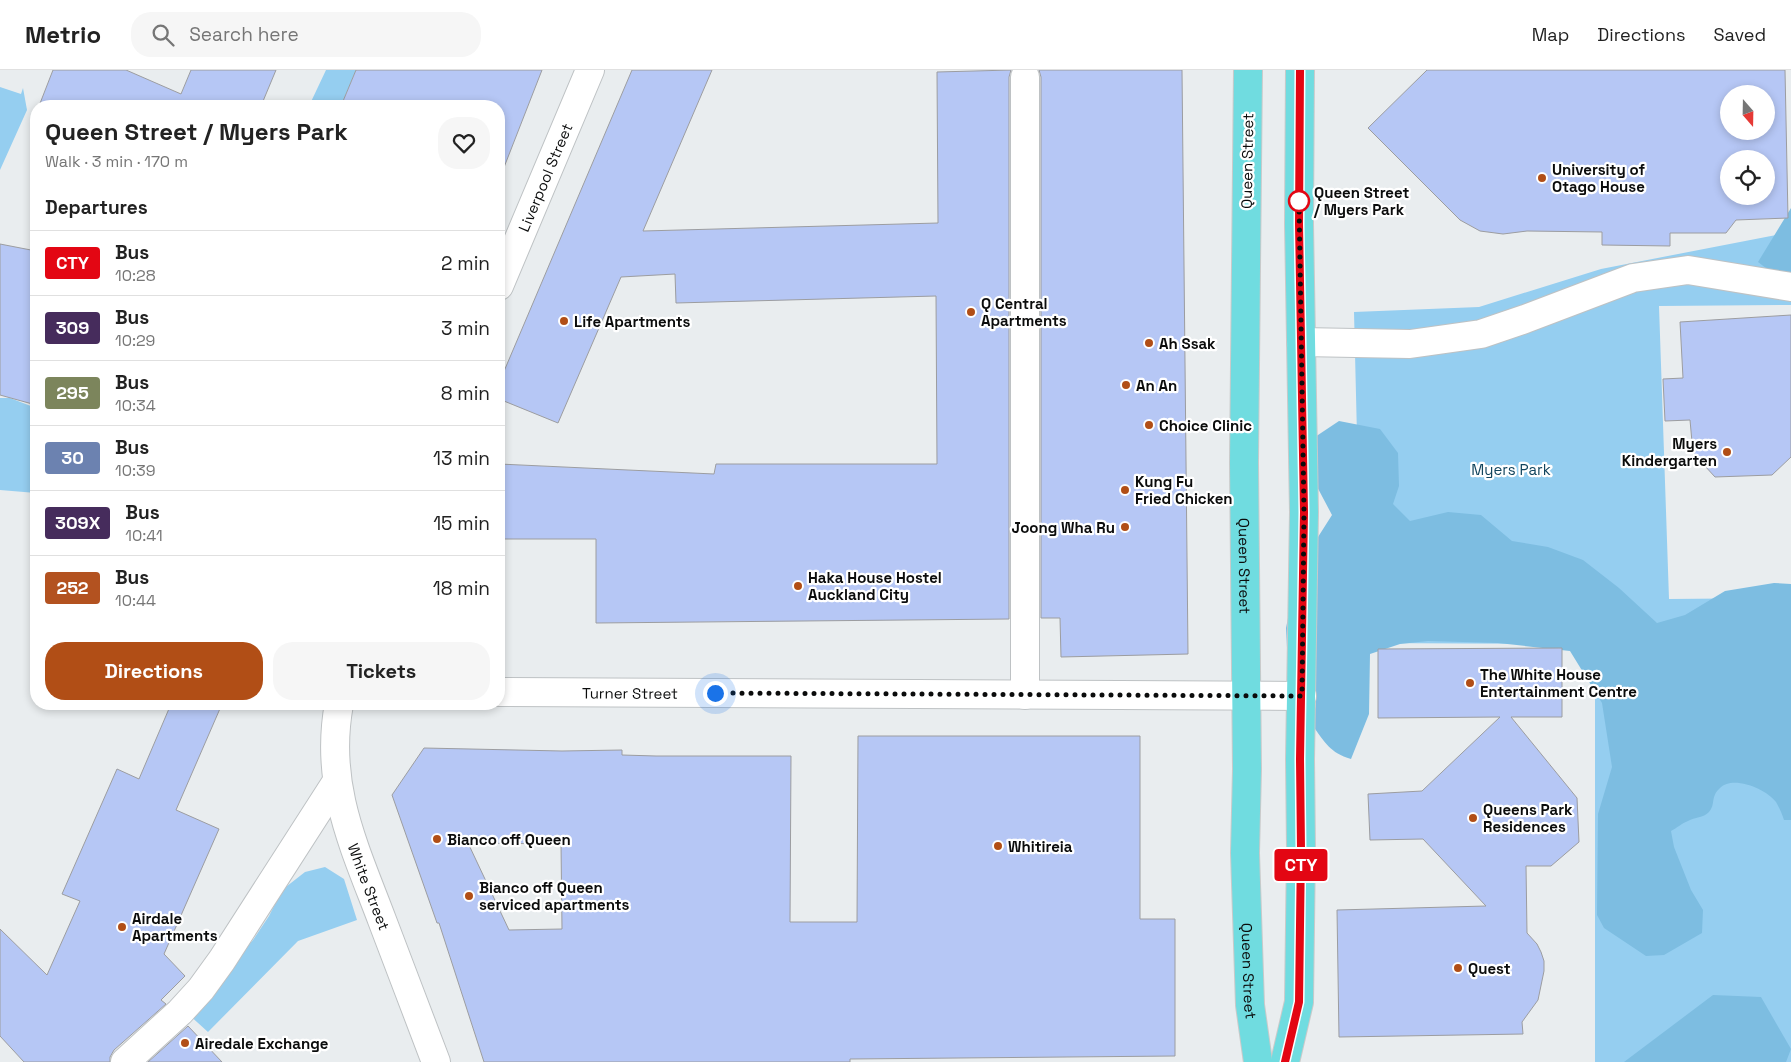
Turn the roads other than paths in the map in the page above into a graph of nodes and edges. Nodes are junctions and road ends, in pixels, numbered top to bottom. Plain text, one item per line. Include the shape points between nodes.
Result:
1 (590, 70) edge
2 (1248, 70) edge
3 (1300, 70) edge
4 (1025, 78) dead end
5 (505, 272) edge
6 (1791, 287) edge
7 (1301, 342) junction
8 (505, 692) edge
9 (1025, 695) junction
10 (1246, 696) junction
11 (1302, 696) junction
12 (338, 710) edge
13 (337, 781) junction
14 (125, 1062) edge
15 (436, 1062) edge
16 (1258, 1062) edge
17 (1285, 1062) edge

1 - 5 street, Liverpool Street
2 - 10 main road, Queen Street via 1244,464
3 - 7 main road
4 - 9 street
6 - 7 street via 1688,270 1633,278 1481,334 1410,344
7 - 11 main road via 1304,512
8 - 9 street, Turner Street
9 - 10 street, Turner Street
10 - 11 street, Turner Street
10 - 16 main road, Queen Street via 1245,853 1249,996
11 - 17 main road via 1299,1002
12 - 13 street, White Street via 335,734
13 - 14 street via 201,990
13 - 15 street, White Street via 359,859

